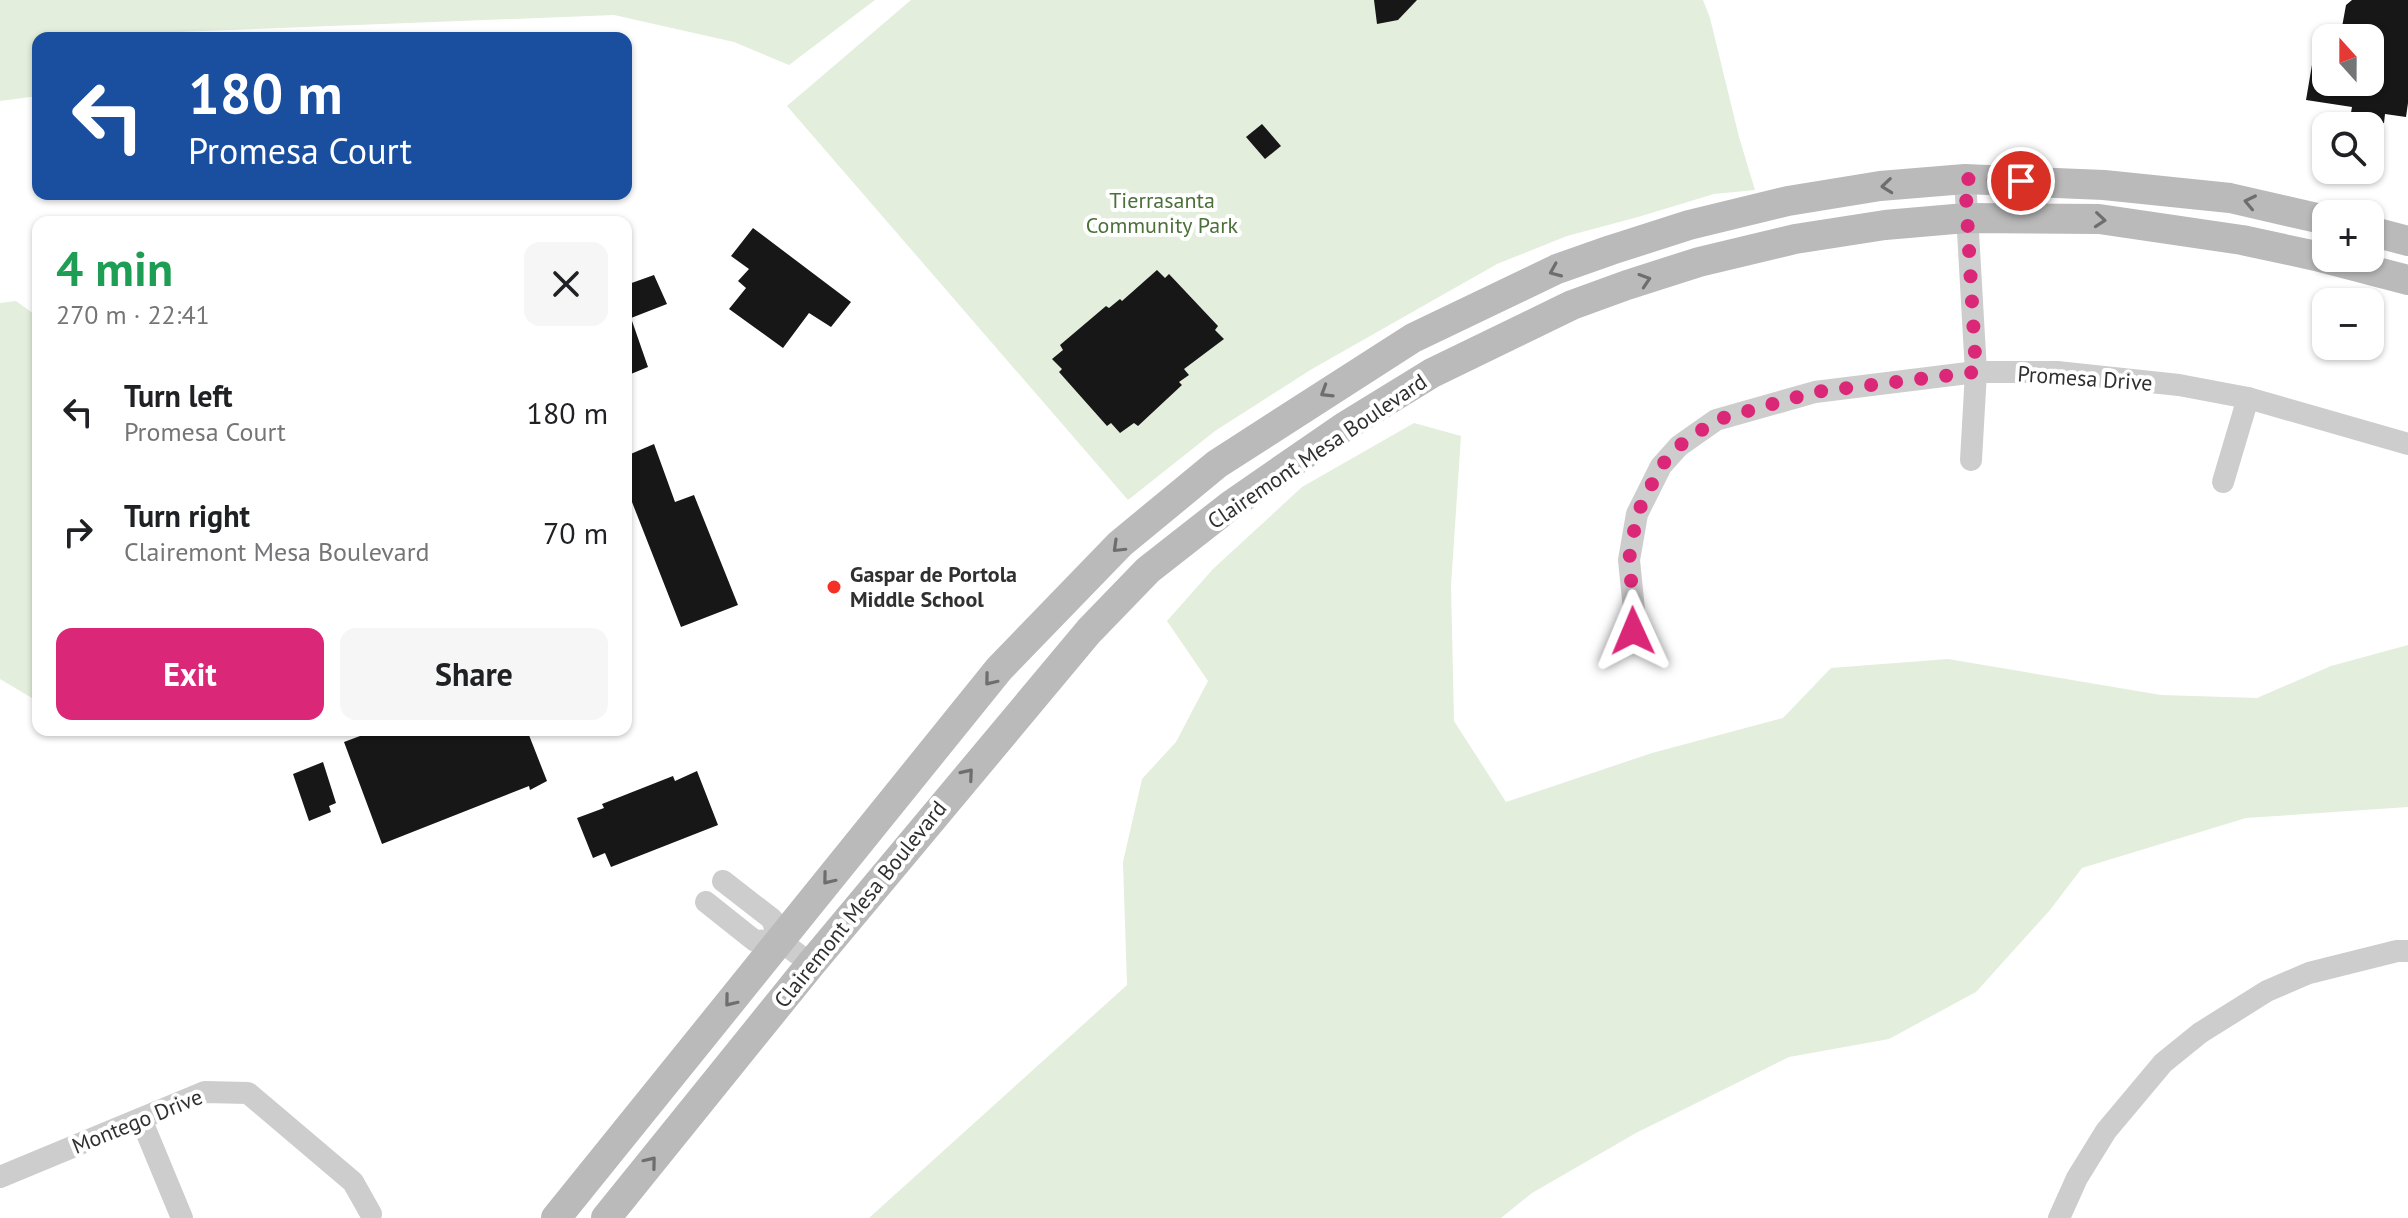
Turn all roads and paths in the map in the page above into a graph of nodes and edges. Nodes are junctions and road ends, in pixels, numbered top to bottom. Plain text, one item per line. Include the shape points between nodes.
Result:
1 (1965, 179) junction
2 (2312, 217) edge
3 (1966, 218) junction
4 (2384, 235) edge
5 (2408, 241) edge
6 (1611, 250) junction
7 (2408, 280) edge
8 (1572, 305) junction
9 (1976, 372) junction
10 (2248, 398) junction
11 (2408, 444) edge
12 (1971, 460) dead end
13 (2223, 482) dead end
14 (1633, 631) dead end
15 (723, 881) dead end
16 (706, 902) dead end
17 (779, 940) junction
18 (2408, 951) edge
19 (811, 964) junction
20 (141, 1119) junction
21 (0, 1177) edge
22 (371, 1214) dead end
23 (182, 1218) edge
24 (556, 1218) edge
25 (606, 1218) edge
26 (2059, 1218) edge

2 -> 1 main road, Clairemont Mesa Boulevard via 2230,198
1 - 3 street
1 -> 6 main road, Clairemont Mesa Boulevard via 1788,201
3 -> 7 main road, Clairemont Mesa Boulevard via 2099,219 2242,240
8 -> 3 main road, Clairemont Mesa Boulevard via 1699,262 1795,239
3 - 9 street
4 - 5 main road
6 - 8 main road via 1612,260 1598,285
6 -> 17 main road, Clairemont Mesa Boulevard via 1557,269 1413,338 1217,464 1144,524 999,669
19 -> 8 main road, Clairemont Mesa Boulevard via 1026,703 1148,570 1344,427 1432,373
9 - 10 street, Promesa Drive via 2057,372
9 - 12 street
9 - 14 street, Promesa Drive via 1815,392 1716,420 1679,446 1661,466 1637,514 1629,560
10 - 11 street, Promesa Drive
10 - 13 street
15 - 17 street via 772,919
16 - 17 street via 755,941
17 - 19 street
17 -> 24 main road, Clairemont Mesa Boulevard
18 - 26 street via 2309,973 2267,991 2200,1033 2163,1063 2106,1131
25 -> 19 main road, Clairemont Mesa Boulevard
20 - 21 street, Montego Drive
20 - 22 street, Montego Drive via 205,1092 248,1093 353,1182
20 - 23 street

